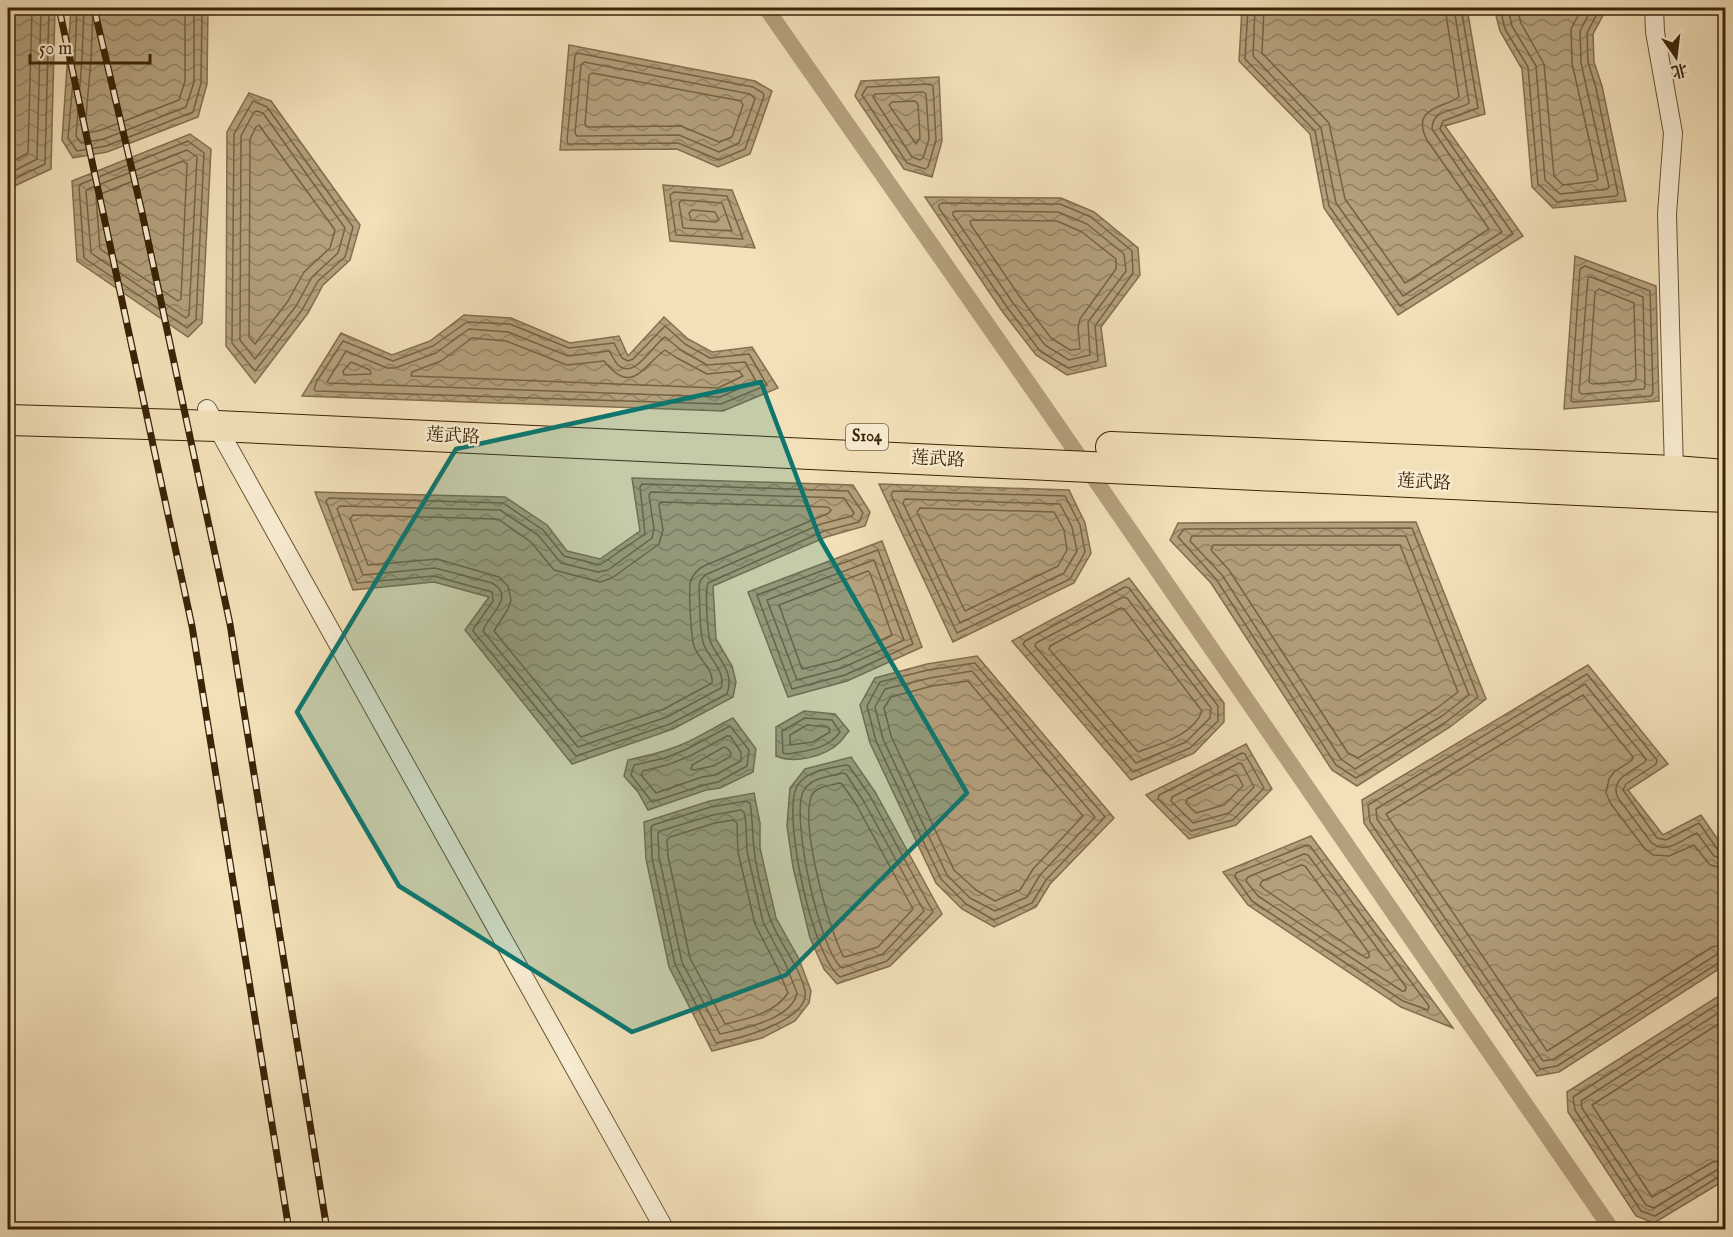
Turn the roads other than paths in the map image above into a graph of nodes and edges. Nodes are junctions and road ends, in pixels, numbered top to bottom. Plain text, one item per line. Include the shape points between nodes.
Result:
1 (1654, 8) edge
2 (8, 406) edge
3 (212, 418) junction
4 (8, 420) edge
5 (1674, 471) junction
6 (1725, 475) edge
7 (1725, 497) edge
8 (665, 1230) edge

1 - 5 street via 1674,133 1667,213
2 - 3 main road, 莲武路 / S104
3 - 4 main road, 莲武路
3 - 5 main road, 莲武路 / S104
3 - 7 main road, 莲武路
3 - 8 street
5 - 6 main road, 莲武路 / S104

